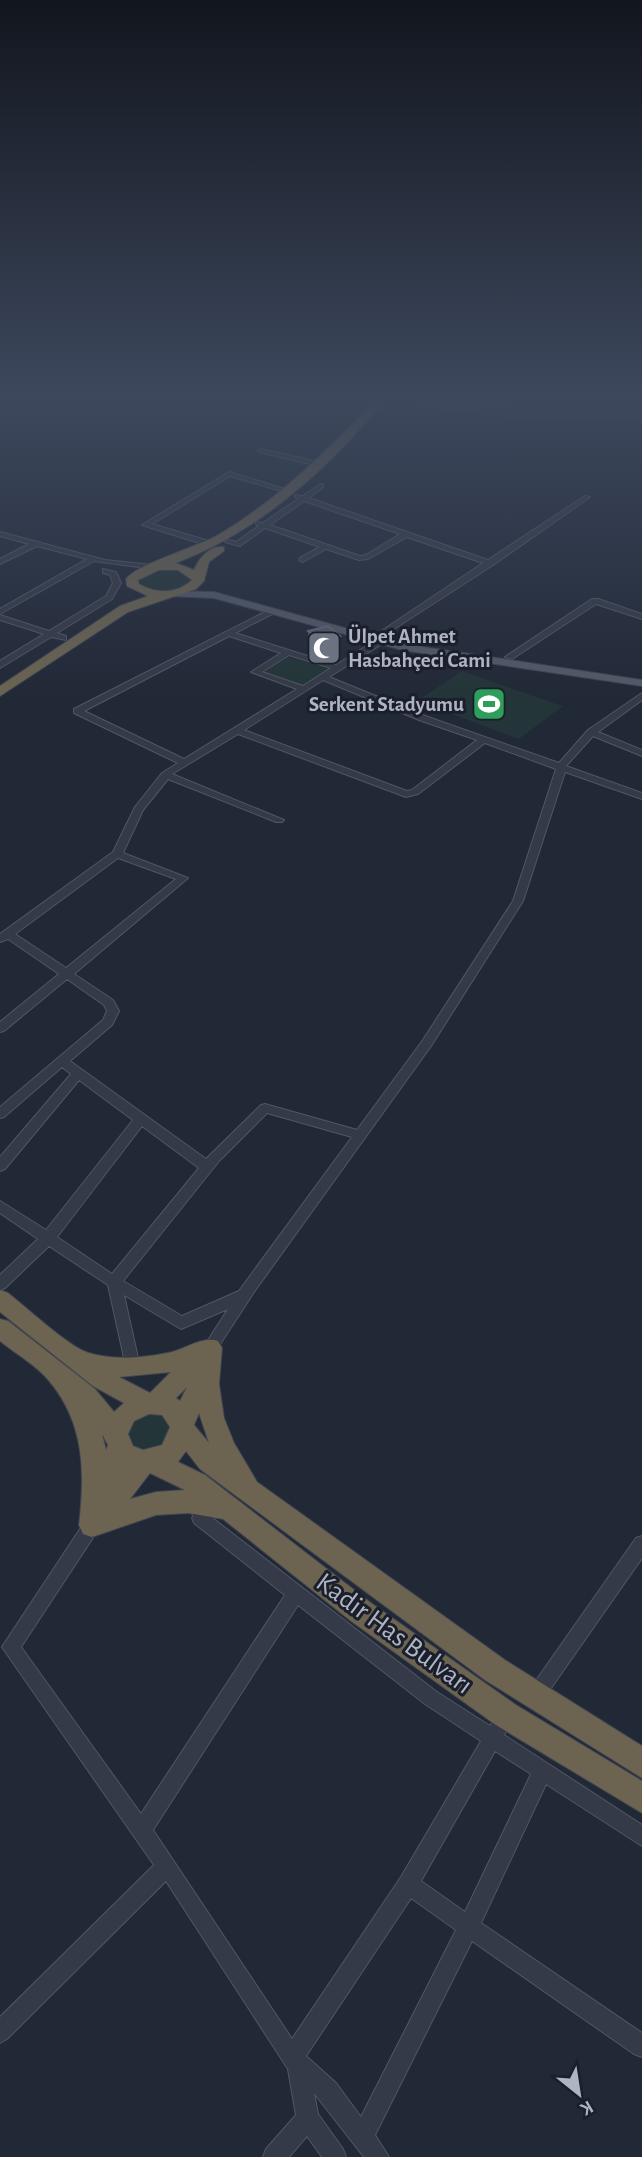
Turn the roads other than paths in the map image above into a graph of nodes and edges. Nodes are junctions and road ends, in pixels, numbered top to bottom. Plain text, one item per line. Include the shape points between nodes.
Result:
1 (190, 498) edge
2 (292, 498) edge
3 (294, 498) edge
4 (304, 498) edge
5 (586, 498) edge
6 (263, 524) junction
7 (0, 534) edge
8 (406, 534) junction
9 (37, 543) junction
10 (209, 544) junction
11 (326, 546) junction
12 (93, 559) junction
13 (303, 560) dead end
14 (0, 562) edge
15 (490, 563) junction
16 (105, 566) junction
17 (155, 567) junction
18 (198, 577) junction
19 (132, 584) junction
20 (169, 594) junction
21 (271, 611) junction
22 (0, 615) edge
23 (642, 617) edge
24 (227, 634) junction
25 (57, 636) junction
26 (380, 639) junction
27 (288, 652) junction
28 (509, 657) junction
29 (4, 667) edge
30 (338, 668) junction
31 (642, 674) edge
32 (323, 677) junction
33 (0, 680) edge
34 (642, 682) edge
35 (304, 689) junction
36 (0, 692) edge
37 (642, 696) edge
38 (236, 730) junction
39 (591, 732) junction
40 (483, 740) junction
41 (642, 753) edge
42 (183, 762) junction
43 (562, 765) junction
44 (165, 775) junction
45 (642, 796) edge
46 (279, 820) dead end
47 (117, 854) junction
48 (4, 934) edge
49 (68, 974) junction
50 (0, 1028) edge
51 (62, 1061) junction
52 (78, 1073) junction
53 (0, 1114) edge
54 (141, 1119) junction
55 (360, 1135) junction
56 (0, 1166) edge
57 (206, 1167) junction
58 (0, 1206) edge
59 (48, 1238) junction
60 (114, 1282) junction
61 (0, 1284) edge
62 (245, 1294) junction
63 (0, 1299) edge
64 (0, 1328) edge
65 (210, 1348) junction
66 (66, 1366) junction
67 (133, 1367) junction
68 (205, 1373) junction
69 (151, 1403) junction
70 (183, 1427) junction
71 (117, 1440) junction
72 (148, 1462) junction
73 (267, 1504) junction
74 (236, 1514) junction
75 (200, 1518) dead end
76 (92, 1525) junction
77 (642, 1544) edge
78 (309, 1593) junction
79 (5, 1647) edge
80 (535, 1696) junction
81 (506, 1715) junction
82 (492, 1739) junction
83 (642, 1763) edge
84 (542, 1771) junction
85 (642, 1798) edge
86 (142, 1830) junction
87 (642, 1836) edge
88 (167, 1866) junction
89 (408, 1884) junction
90 (469, 1926) junction
91 (0, 2032) edge
92 (642, 2046) edge
93 (295, 2063) junction
94 (307, 2118) junction
95 (363, 2137) junction
96 (274, 2157) edge
97 (335, 2157) edge
98 (378, 2157) edge

1 - 10 street via 146,525
2 - 10 highway
3 - 6 highway
4 - 8 street
5 - 15 street
6 - 11 street
6 - 18 highway via 204,560
7 - 9 street
8 - 11 street via 364,558
8 - 15 street
9 - 12 street
9 - 14 street
10 - 17 highway
11 - 13 street
12 - 16 street
12 - 22 street
15 - 26 street
16 - 17 street
16 - 19 street via 121,571
16 - 25 street via 117,580 112,594
17 - 18 highway via 185,568
17 - 19 highway via 139,572
18 - 20 highway via 191,588
18 - 26 main road via 217,590
19 - 20 highway via 148,593
19 - 25 highway via 124,598
20 - 21 main road via 214,595
20 - 36 highway via 124,609
21 - 24 street
21 - 26 main road
22 - 25 street
23 - 28 street via 595,601
24 - 27 street
24 - 42 street via 77,710
25 - 29 highway
26 - 28 main road
26 - 30 street
26 - 34 main road
27 - 30 street
27 - 35 street via 254,672
28 - 31 main road
29 - 33 highway
30 - 32 street
32 - 35 street
32 - 40 street
35 - 38 street
37 - 39 street
38 - 40 street via 406,794 415,792
38 - 42 street
39 - 41 street
39 - 43 street
40 - 43 street
42 - 44 street
43 - 45 street
43 - 55 street via 519,901 427,1043
44 - 46 street
44 - 47 street via 138,809
47 - 48 street
47 - 49 street via 183,878
48 - 49 street
49 - 50 street
49 - 51 street via 109,1003 113,1012 108,1022
51 - 52 street
51 - 53 street
52 - 54 street
52 - 56 street
54 - 57 street
54 - 59 street
55 - 57 street via 265,1108
55 - 62 street
57 - 60 street
58 - 59 street
59 - 60 street
59 - 61 street
60 - 62 street via 181,1323
60 - 67 street
62 - 65 street
63 - 66 highway
64 - 66 highway
65 - 67 highway via 172,1362
65 - 68 highway
65 - 69 highway
66 - 67 highway
66 - 69 highway
66 - 71 highway
66 - 76 highway via 95,1448 97,1489
68 - 70 highway
68 - 73 highway via 209,1409 221,1442
69 - 70 highway via 175,1411
69 - 71 highway via 125,1414
70 - 72 highway via 174,1450
70 - 73 highway, Kadir Has Bulvarı via 209,1461
71 - 72 highway via 129,1458
71 - 76 highway
72 - 74 highway, Kadir Has Bulvarı via 196,1483
72 - 76 highway
73 - 80 highway, Kadir Has Bulvarı
74 - 76 highway via 197,1502 164,1501
74 - 78 highway, Kadir Has Bulvarı
75 - 78 street
76 - 79 street
77 - 80 street
78 - 81 highway, Kadir Has Bulvarı
78 - 82 street via 430,1698
78 - 86 street
79 - 86 street
80 - 83 highway, Kadir Has Bulvarı
81 - 82 street
81 - 85 highway, Kadir Has Bulvarı
82 - 84 street
82 - 89 street
84 - 87 street
84 - 90 street
86 - 88 street
88 - 91 street
88 - 93 street
89 - 90 street
89 - 93 street
90 - 92 street
90 - 95 street
93 - 94 street
93 - 95 street via 328,2091
94 - 96 street
94 - 97 street
95 - 98 street

